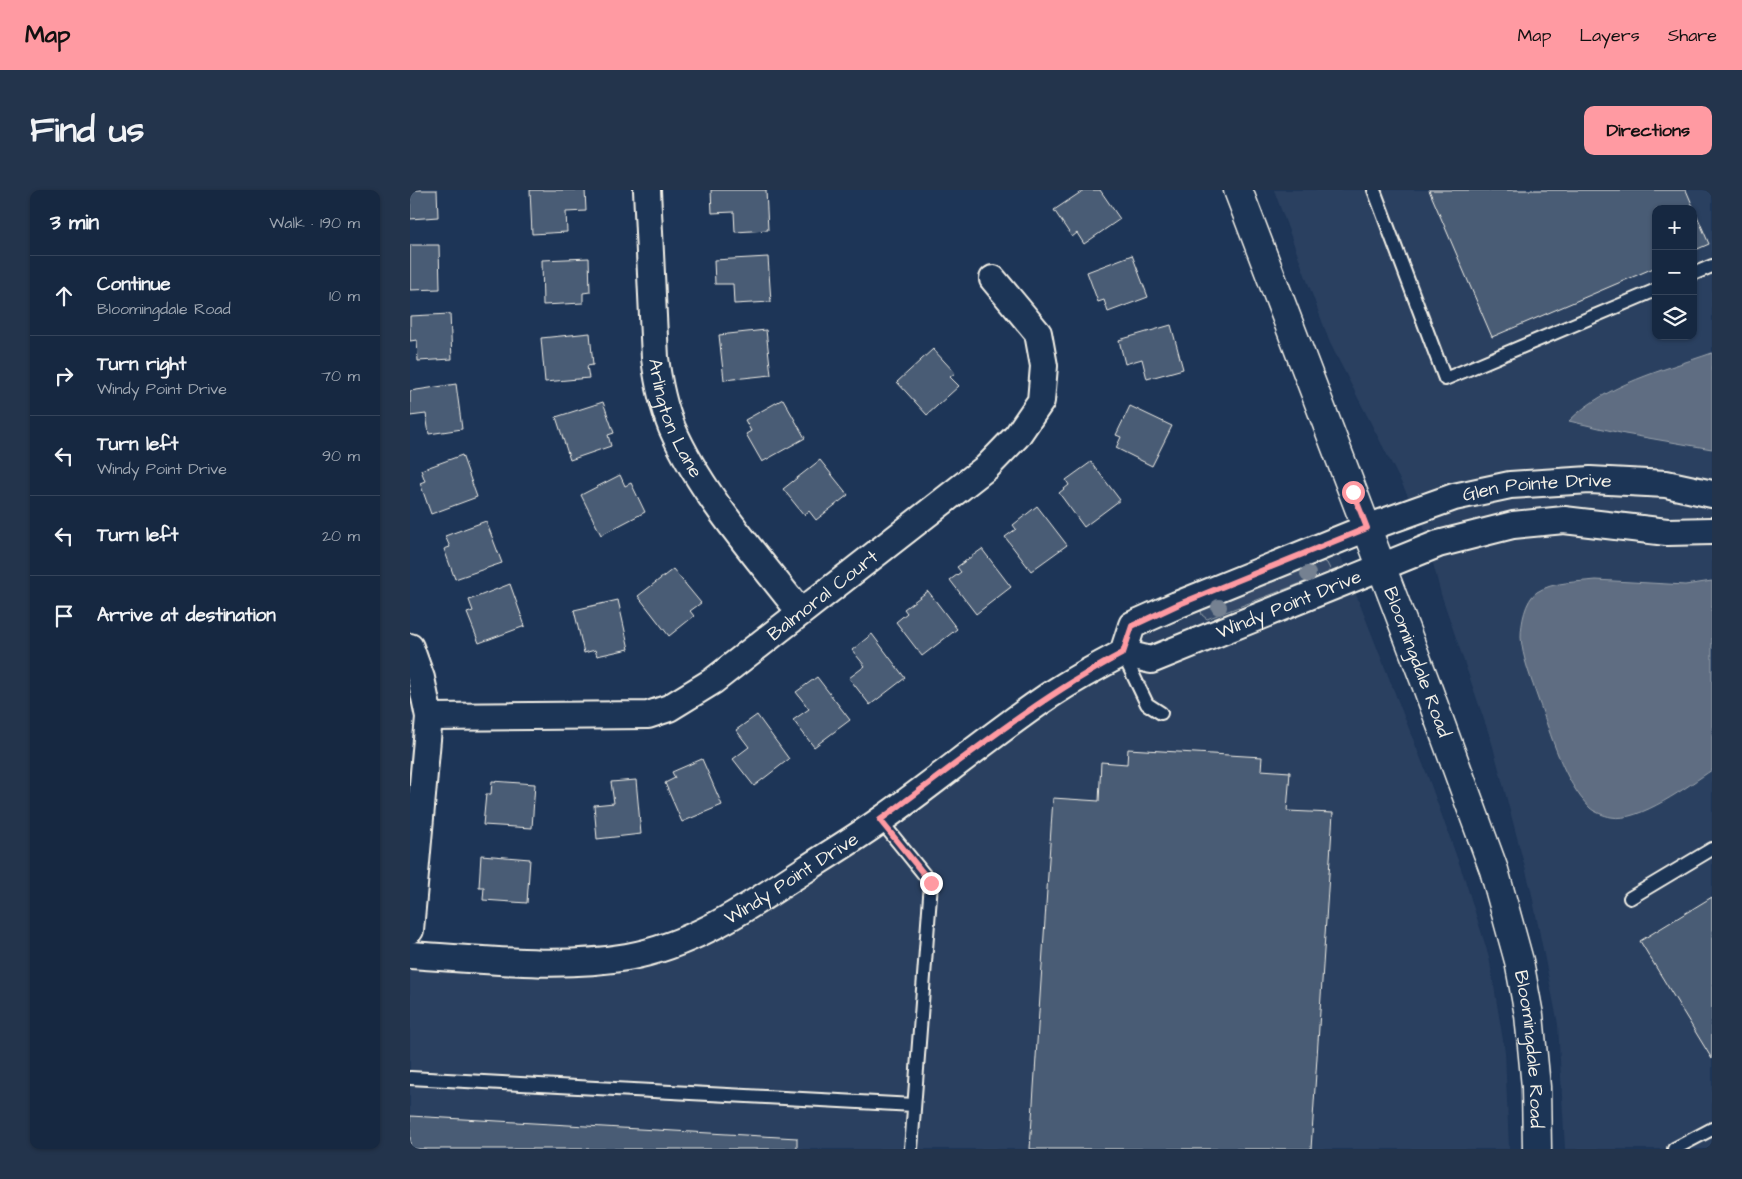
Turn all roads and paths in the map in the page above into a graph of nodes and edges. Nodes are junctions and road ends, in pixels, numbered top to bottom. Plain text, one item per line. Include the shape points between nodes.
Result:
1 (647, 190) edge
2 (1238, 190) edge
3 (1374, 190) edge
4 (1712, 266) edge
5 (1697, 272) edge
6 (993, 279) dead end
7 (1652, 292) edge
8 (1712, 494) edge
9 (1367, 528) junction
10 (1712, 531) edge
11 (1381, 566) junction
12 (1183, 603) junction
13 (800, 612) junction
14 (1196, 641) junction
15 (410, 647) edge
16 (1123, 653) junction
17 (1162, 713) dead end
18 (429, 717) junction
19 (880, 820) junction
20 (1712, 848) edge
21 (1630, 898) dead end
22 (410, 930) edge
23 (410, 954) edge
24 (410, 1078) edge
25 (914, 1105) junction
26 (1712, 1129) edge
27 (911, 1149) edge
28 (1537, 1149) edge
29 (1674, 1149) edge

1 - 13 street, Arlington Lane via 655,358 659,385 672,426 709,494
2 - 9 main road, Bloomingdale Road
3 - 7 lane via 1445,379
4 - 5 lane
6 - 13 street, Balmoral Court via 1038,333 1044,366 1041,401 1017,436 988,467
8 - 9 street, Glen Pointe Drive via 1666,484 1590,480 1520,484 1454,497
9 - 11 main road, Bloomingdale Road
9 - 12 street
10 - 11 street, Glen Pointe Drive via 1667,532 1564,520 1513,525 1445,542
11 - 14 street, Windy Point Drive
11 - 28 main road, Bloomingdale Road via 1494,870 1511,929 1525,988 1533,1043
12 - 14 street, Windy Point Drive
12 - 16 street via 1132,626
13 - 18 street, Balmoral Court via 713,681 669,708 648,715
14 - 16 street, Windy Point Drive via 1151,660
15 - 18 street
16 - 17 lane via 1147,704
16 - 19 street, Windy Point Drive via 1049,696
18 - 22 street
19 - 23 street, Windy Point Drive via 706,932 664,948 590,962 525,962
19 - 25 lane via 931,883
20 - 21 lane
24 - 25 lane
25 - 27 lane
26 - 29 lane

